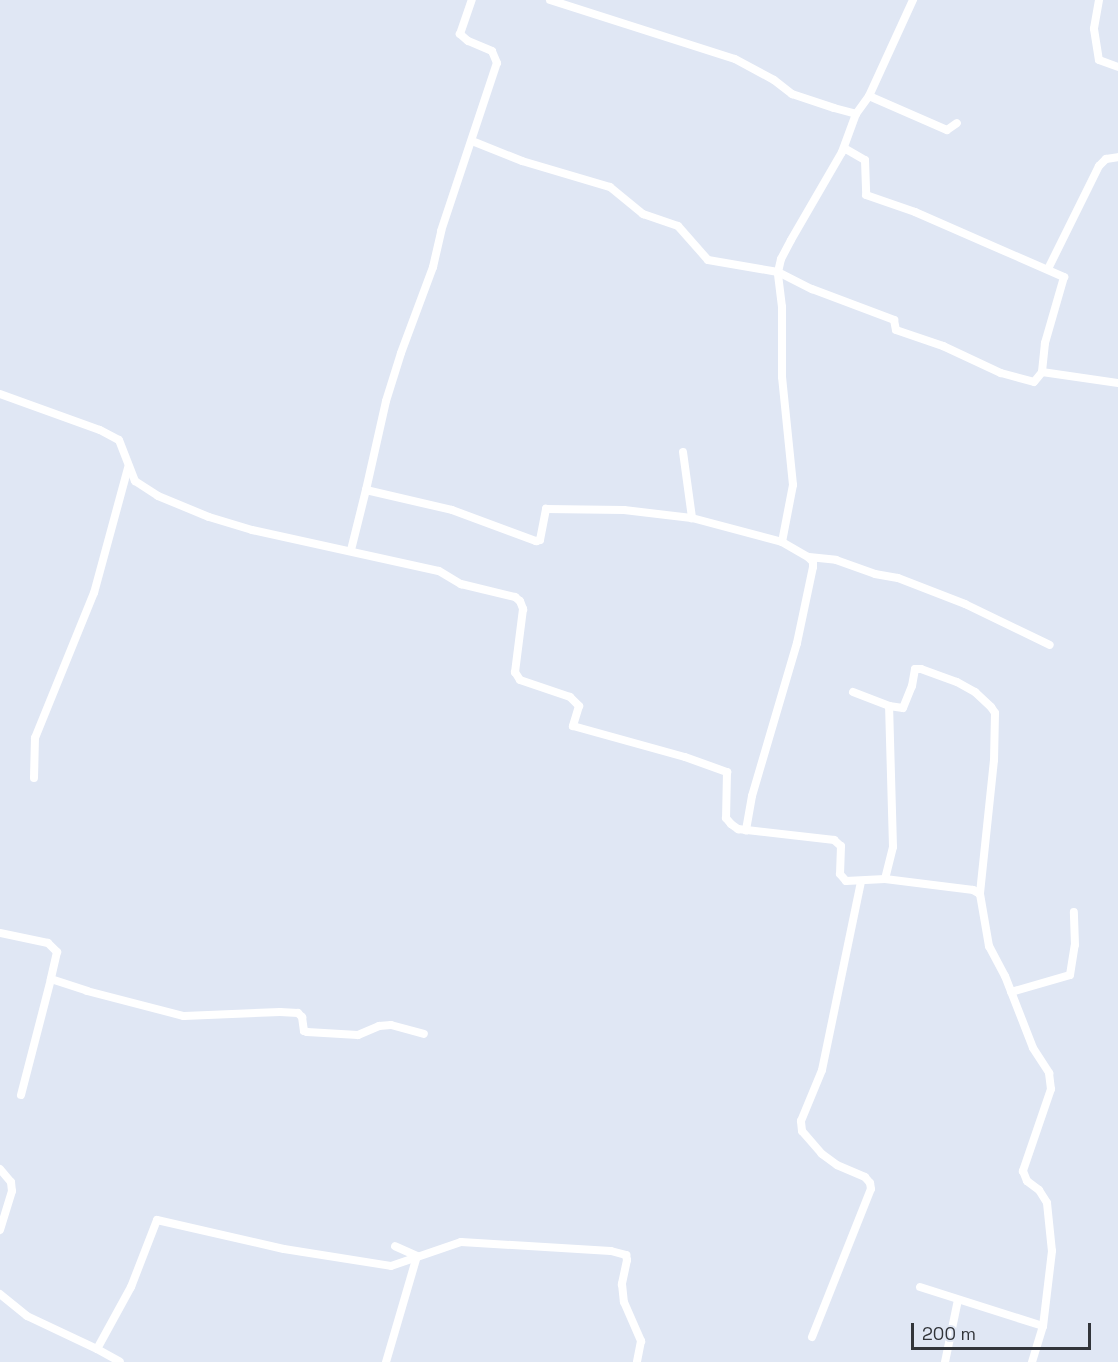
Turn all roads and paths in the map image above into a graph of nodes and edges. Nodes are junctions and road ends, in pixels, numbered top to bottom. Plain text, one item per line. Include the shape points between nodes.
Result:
1 (472, 0) edge
2 (550, 0) edge
3 (913, 0) edge
4 (1100, 0) edge
5 (1118, 67) edge
6 (869, 96) junction
7 (856, 114) junction
8 (957, 123) dead end
9 (472, 141) junction
10 (844, 148) junction
11 (1118, 157) edge
12 (1048, 269) junction
13 (778, 272) junction
14 (1042, 372) junction
15 (1118, 383) edge
16 (0, 394) edge
17 (683, 452) dead end
18 (128, 468) junction
19 (366, 490) junction
20 (692, 518) junction
21 (783, 542) junction
22 (351, 550) junction
23 (808, 557) junction
24 (1050, 645) dead end
25 (853, 692) dead end
26 (889, 706) junction
27 (34, 778) dead end
28 (746, 830) junction
29 (885, 879) junction
30 (861, 882) junction
31 (980, 894) junction
32 (1074, 912) dead end
33 (0, 933) edge
34 (51, 979) junction
35 (1011, 992) junction
36 (424, 1034) dead end
37 (21, 1095) dead end
38 (0, 1169) edge
39 (0, 1230) edge
40 (395, 1246) dead end
41 (416, 1257) junction
42 (920, 1287) dead end
43 (0, 1294) edge
44 (958, 1300) junction
45 (1043, 1326) junction
46 (812, 1337) dead end
47 (97, 1348) junction
48 (120, 1362) edge
49 (386, 1362) edge
50 (637, 1362) edge
51 (945, 1362) edge
52 (1032, 1362) edge

1 - 9 street via 460,34 492,51 497,63
2 - 7 street via 735,59 792,94
3 - 6 street
4 - 5 street via 1094,29 1099,60
6 - 7 street
6 - 8 street via 947,130
7 - 10 street
9 - 13 street via 522,161 610,187 643,214 678,226 708,260
9 - 19 street via 395,372
10 - 12 street via 865,160 866,195
10 - 13 street via 781,259
11 - 12 street via 1106,159 1099,166
12 - 14 street via 1064,277 1064,283 1047,334
13 - 14 street via 812,290 894,320 896,330 943,346 1001,373 1034,382
13 - 21 street via 782,377 793,485
14 - 15 street
16 - 18 street via 119,440
17 - 20 street
18 - 22 street via 135,481 158,496 209,517
18 - 27 street via 94,593 35,738
19 - 20 street via 452,510 536,541 540,540 544,512 550,507
19 - 22 street
20 - 21 street
21 - 23 street
22 - 28 street via 439,571 461,584 515,597 523,609 514,664 520,680 570,697 579,706 573,726 727,772 726,818 738,829
23 - 24 street via 836,560 898,578 965,603
23 - 28 street via 813,567 797,643 752,796
25 - 26 street
26 - 29 street via 893,847
26 - 31 street via 903,708 915,669 921,669 975,692 995,713
28 - 30 street via 834,840 842,846 840,874 846,881
29 - 30 street
29 - 31 street
30 - 46 street via 822,1070 801,1121 802,1131 822,1154 864,1177 871,1189
31 - 35 street via 989,946
32 - 35 street via 1075,945 1070,975
33 - 34 street via 48,943 57,952
34 - 36 street via 184,1016 298,1013 307,1032 358,1035 391,1025
34 - 37 street
35 - 45 street via 1033,1048 1049,1073 1051,1089 1023,1171 1047,1203 1049,1217 1052,1251
38 - 39 street via 12,1191
40 - 41 street
41 - 47 street via 392,1266 284,1249 157,1220 131,1287
41 - 49 street
41 - 50 street via 461,1242 626,1255 622,1284 624,1302 641,1341
42 - 44 street
43 - 47 street via 27,1316
44 - 45 street
44 - 51 street
45 - 52 street
47 - 48 street

